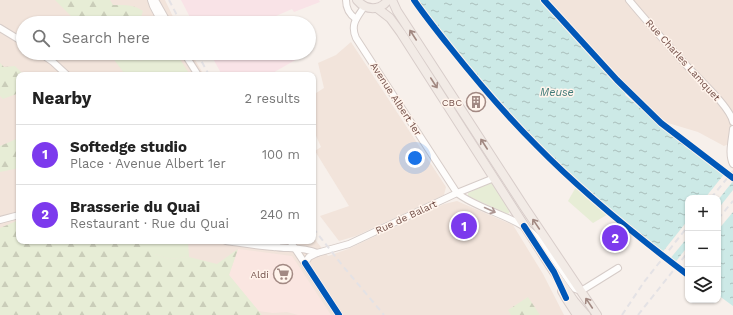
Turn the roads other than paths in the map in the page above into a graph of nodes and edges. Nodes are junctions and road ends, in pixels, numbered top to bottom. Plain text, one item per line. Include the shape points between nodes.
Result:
1 (151, 0) edge
2 (155, 0) edge
3 (346, 0) edge
4 (357, 0) edge
5 (388, 0) edge
6 (392, 0) edge
7 (629, 0) edge
8 (364, 7) junction
9 (377, 8) junction
10 (158, 16) edge
11 (164, 16) edge
12 (356, 19) junction
13 (0, 28) edge
14 (16, 38) edge
15 (50, 60) edge
16 (188, 60) edge
17 (63, 72) edge
18 (196, 72) edge
19 (733, 122) edge
20 (733, 129) edge
21 (483, 160) junction
22 (733, 164) edge
23 (501, 170) junction
24 (494, 178) junction
25 (509, 183) junction
26 (457, 193) junction
27 (16, 217) edge
28 (0, 220) edge
29 (524, 226) junction
30 (250, 244) edge
31 (276, 244) edge
32 (292, 244) edge
33 (274, 247) junction
34 (294, 248) junction
35 (317, 253) junction
36 (305, 263) junction
37 (618, 268) dead end
38 (554, 272) junction
39 (581, 291) junction
40 (339, 315) edge
41 (576, 315) edge
42 (586, 315) edge
43 (597, 315) edge

1 - 10 street
2 - 11 street
3 - 12 street via 348,11
4 - 8 main road
5 - 9 main road
23 -> 6 main road, Avenue Albert 1er
7 - 19 street, Rue Charles Lamquet via 722,103
8 - 9 main road
8 - 12 street
9 -> 21 main road, Avenue Albert 1er via 390,18 401,33
12 - 26 street, Avenue Albert 1er via 356,38
13 - 14 street
15 - 17 street
16 - 18 street
20 - 22 street via 730,153
21 - 23 main road, Avenue Albert 1er
21 - 24 main road, Avenue Albert 1er
23 - 25 main road, Avenue Albert 1er
24 - 25 main road
24 - 26 street, Rue de Balart
24 - 29 main road, Avenue Albert 1er
39 -> 25 main road, Avenue Albert 1er
26 -> 29 street, Avenue Albert 1er
26 - 35 street, Rue de Balart via 349,244
27 - 28 street
29 - 38 main road, Avenue Albert 1er
29 - 39 street, Avenue Albert 1er via 537,237 575,289
30 - 33 street, Rue de Balart
31 - 33 street
32 - 34 street
33 - 34 street, Rue de Balart
34 - 35 street, Rue de Balart
34 - 36 street
35 - 36 street, Rue de Balart via 309,257
36 - 40 street
37 - 39 street
38 - 41 main road, Avenue Albert 1er
38 - 42 main road, Avenue Albert 1er
43 -> 39 main road, Avenue Albert 1er

